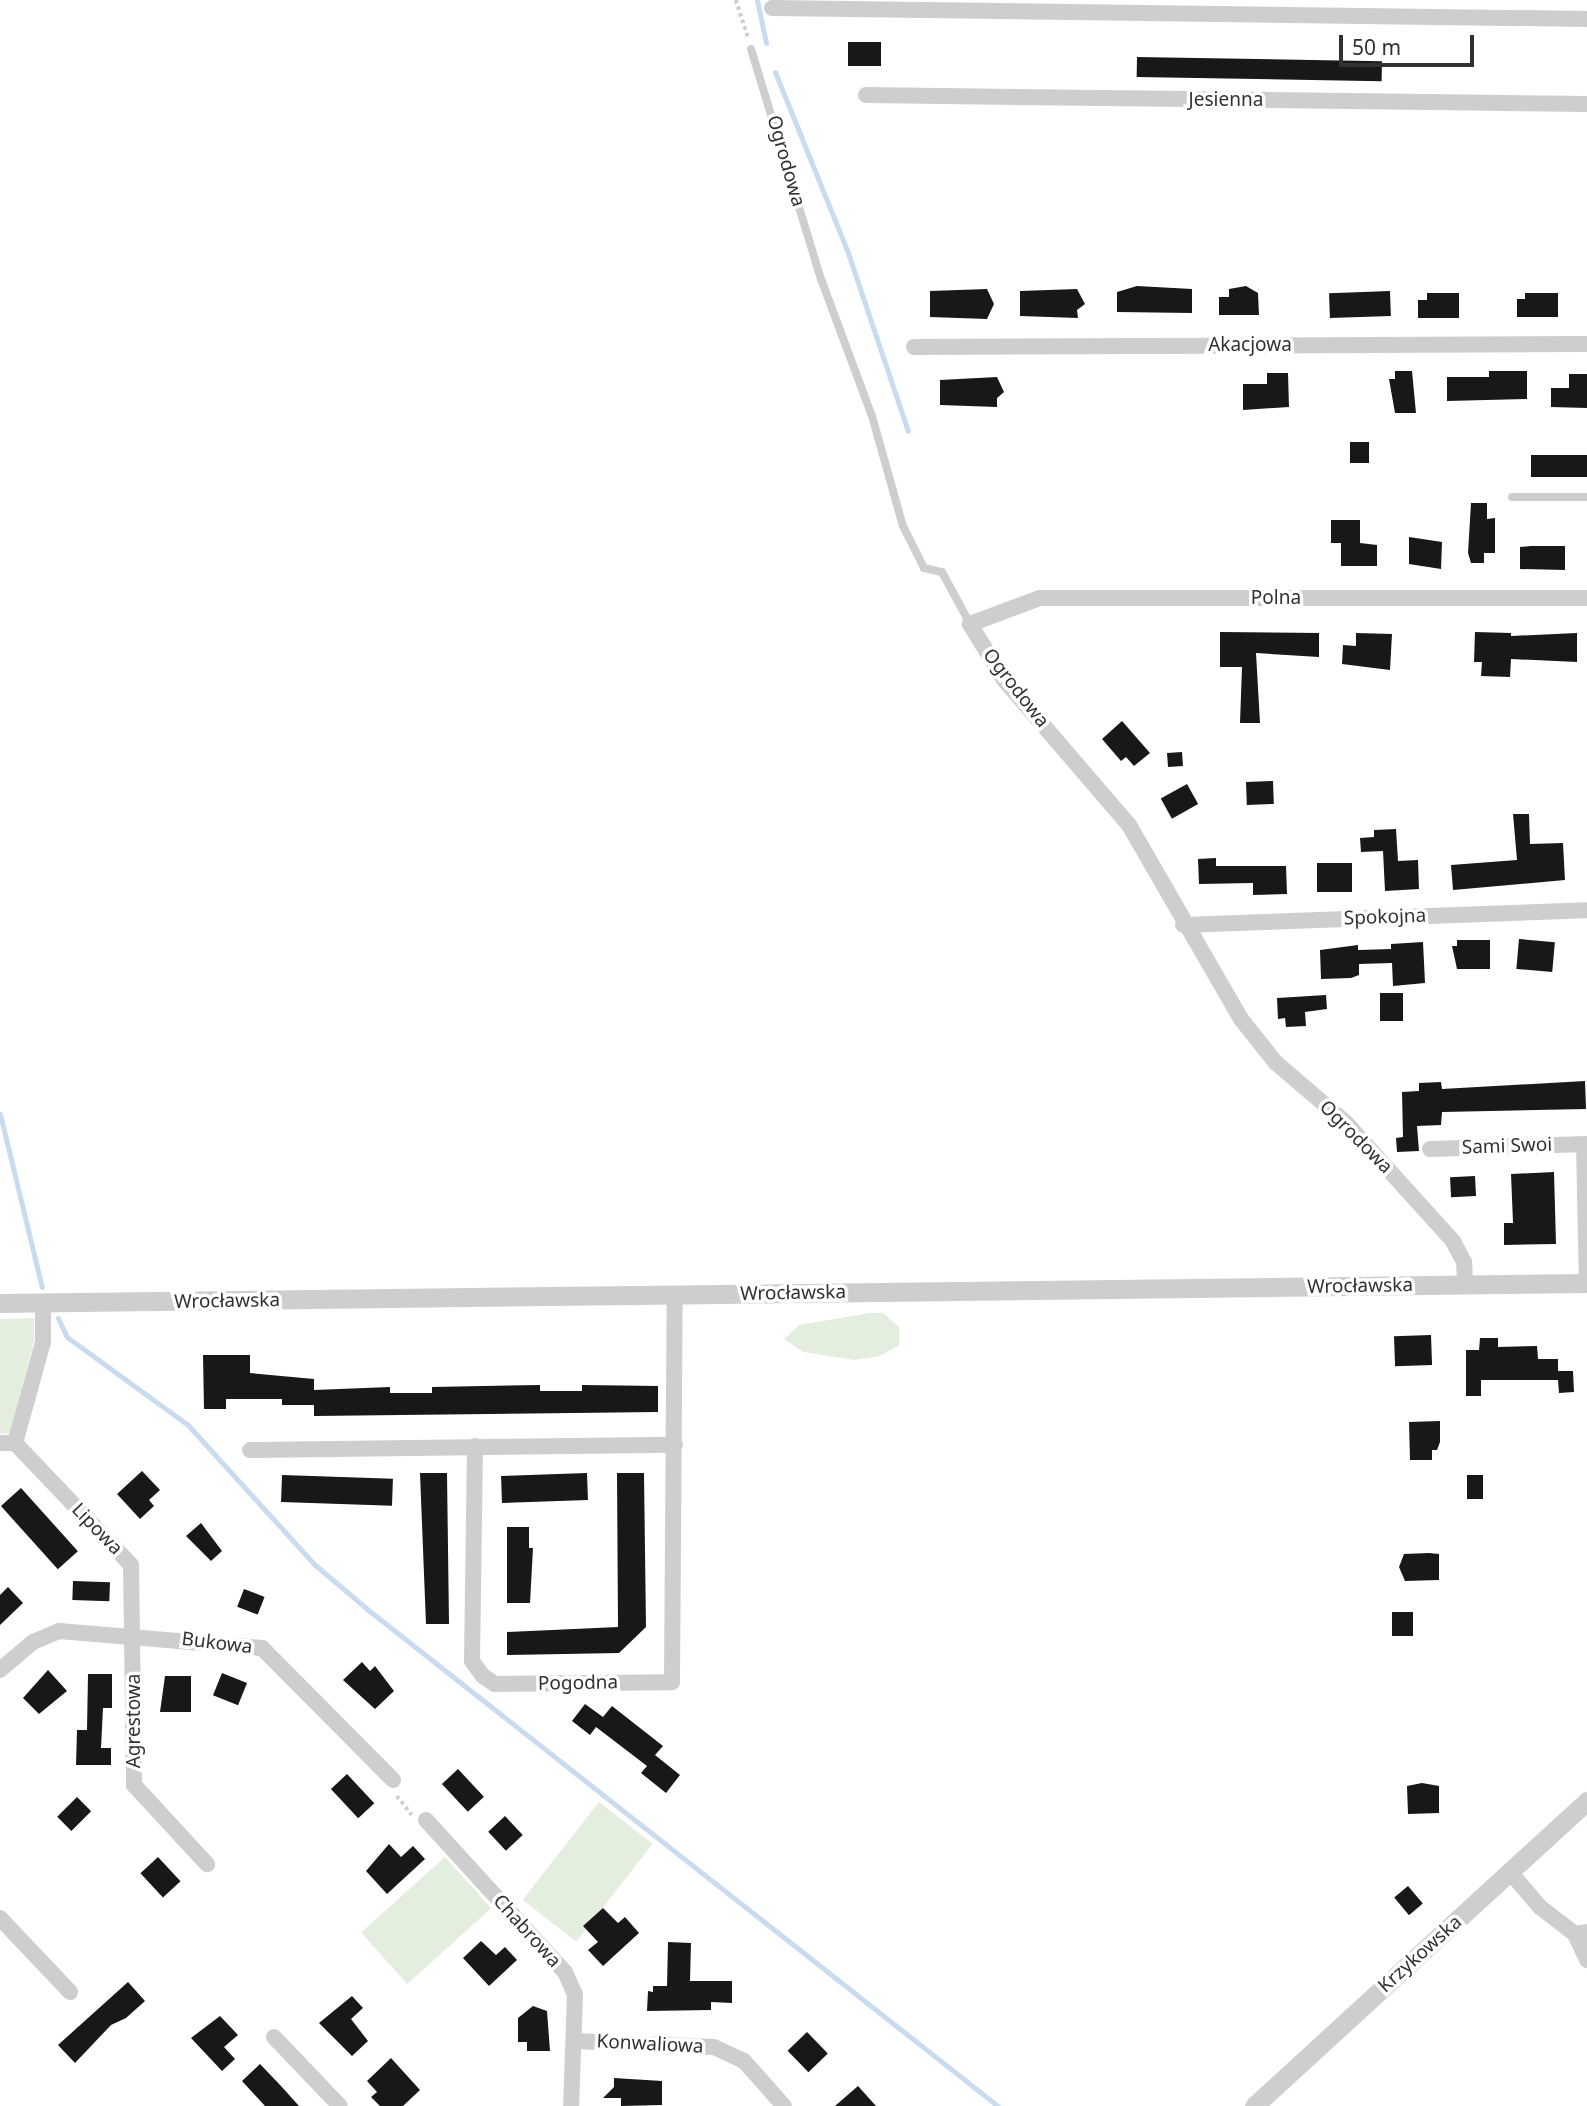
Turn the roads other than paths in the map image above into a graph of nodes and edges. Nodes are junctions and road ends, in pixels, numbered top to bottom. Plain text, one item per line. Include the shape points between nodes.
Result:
1 (1421, 0) edge
2 (772, 8) dead end
3 (1421, 18) junction
4 (1587, 19) edge
5 (751, 50) road end
6 (866, 95) dead end
7 (1587, 104) edge
8 (1587, 344) edge
9 (914, 347) dead end
10 (1512, 497) dead end
11 (1587, 497) edge
12 (1587, 598) edge
13 (970, 624) junction
14 (1587, 910) edge
15 (1183, 925) junction
16 (1585, 1144) edge
17 (1430, 1149) dead end
18 (1587, 1283) edge
19 (1465, 1285) junction
20 (675, 1295) junction
21 (0, 1303) edge
22 (43, 1303) junction
23 (7, 1443) edge
24 (675, 1445) junction
25 (475, 1446) junction
26 (250, 1450) dead end
27 (134, 1634) junction
28 (0, 1670) edge
29 (393, 1780) dead end
30 (1587, 1801) edge
31 (426, 1820) dead end
32 (207, 1864) dead end
33 (1510, 1872) junction
34 (0, 1918) edge
35 (1581, 1933) edge
36 (1587, 1960) edge
37 (70, 1992) dead end
38 (274, 2036) dead end
39 (575, 2041) junction
40 (340, 2106) edge
41 (571, 2106) edge
42 (784, 2106) edge
43 (1254, 2106) edge

1 - 3 street
2 - 3 street
3 - 4 street
5 - 13 lane, Ogrodowa via 818,270 873,416 903,526 925,568 942,572
6 - 7 street, Jesienna
8 - 9 street, Akacjowa
10 - 11 lane
12 - 13 street, Polna via 1040,598
13 - 15 street, Ogrodowa via 1005,681 1129,825
14 - 15 street, Spokojna
15 - 19 street, Ogrodowa via 1241,1019 1276,1063 1344,1121 1453,1241 1464,1262
16 - 17 street, Sami Swoi
16 - 18 street, Sami Swoi
18 - 19 street, Wrocławska
19 - 20 street, Wrocławska
20 - 22 street, Wrocławska
20 - 24 street, Pogodna
21 - 22 street, Wrocławska
22 - 23 street, Lipowa via 43,1342
23 - 27 street, Lipowa via 131,1565
24 - 25 street
24 - 25 street, Pogodna via 672,1682 495,1684 472,1661
25 - 26 street
27 - 28 street, Bukowa via 59,1631 33,1642
27 - 29 street, Bukowa via 262,1648
27 - 32 street, Agrestowa via 134,1785
30 - 33 street, Krzykowska
31 - 39 street, Chabrowa via 565,1972 575,1994
33 - 35 street via 1540,1907
33 - 43 street, Krzykowska
34 - 37 street
35 - 36 street
38 - 40 street
39 - 41 street, Chabrowa
39 - 42 street, Konwaliowa via 714,2047 730,2052

